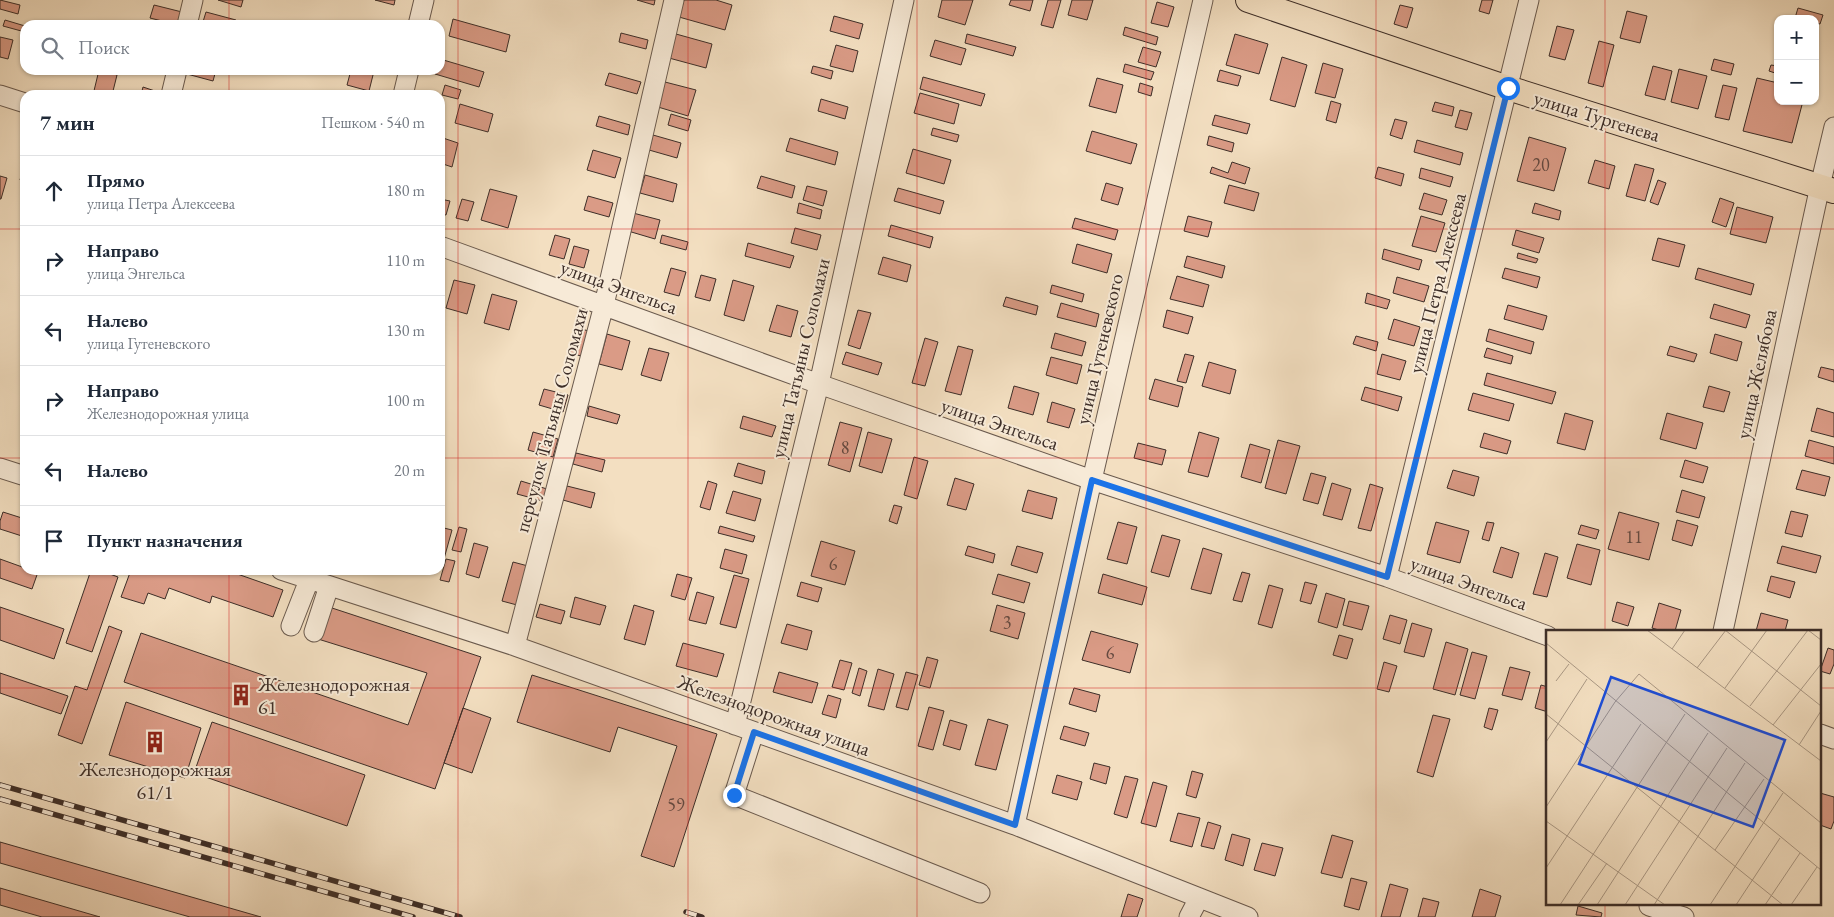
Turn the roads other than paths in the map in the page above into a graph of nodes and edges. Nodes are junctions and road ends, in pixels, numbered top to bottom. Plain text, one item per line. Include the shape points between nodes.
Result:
1 (193, 0) edge
2 (424, 0) edge
3 (674, 0) edge
4 (904, 0) edge
5 (1203, 0) edge
6 (1248, 0) edge
7 (1530, 0) edge
8 (189, 20) edge
9 (419, 20) edge
10 (176, 75) edge
11 (407, 75) edge
12 (1508, 88) junction
13 (172, 90) edge
14 (404, 90) edge
15 (0, 95) edge
16 (20, 101) edge
17 (1834, 128) edge
18 (1827, 188) edge
19 (445, 248) edge
20 (604, 305) junction
21 (819, 384) junction
22 (0, 468) edge
23 (20, 474) edge
24 (1092, 480) junction
25 (295, 575) edge
26 (298, 575) edge
27 (1387, 577) junction
28 (329, 586) junction
29 (291, 626) dead end
30 (1723, 630) edge
31 (314, 632) dead end
32 (1546, 635) edge
33 (515, 646) junction
34 (735, 725) junction
35 (754, 732) junction
36 (1822, 735) edge
37 (1834, 739) edge
38 (1015, 825) junction
39 (980, 893) dead end
40 (1199, 898) junction
41 (1648, 909) edge
42 (1189, 917) edge
43 (1248, 917) edge
44 (1684, 917) edge

1 - 8 street
2 - 9 street
3 - 20 street, переулок Татьяны Соломахи
4 - 21 street, улица Татьяны Соломахи
5 - 24 street, улица Гутеневского
6 - 12 main road, улица Тургенева
7 - 12 street, улица Петра Алексеева
10 - 13 street
11 - 14 street
12 - 18 main road, улица Тургенева
12 - 27 street, улица Петра Алексеева
15 - 16 street
17 - 18 street, улица Желябова
18 - 30 street, улица Желябова
19 - 20 street, улица Энгельса
20 - 21 street, улица Энгельса
20 - 33 street, переулок Татьяны Соломахи
21 - 24 street, улица Энгельса
21 - 34 street, улица Татьяны Соломахи
22 - 23 street
24 - 27 street, улица Энгельса
24 - 38 street, улица Гутеневского
25 - 29 street
26 - 28 street, Железнодорожная улица
27 - 32 street, улица Энгельса
28 - 31 street
28 - 33 street, Железнодорожная улица
33 - 34 street, Железнодорожная улица
34 - 35 street, Железнодорожная улица
35 - 38 street, Железнодорожная улица
35 - 39 street via 734,795
36 - 37 street
38 - 40 street, Железнодорожная улица
40 - 42 street
40 - 43 street, Железнодорожная улица
41 - 44 street

